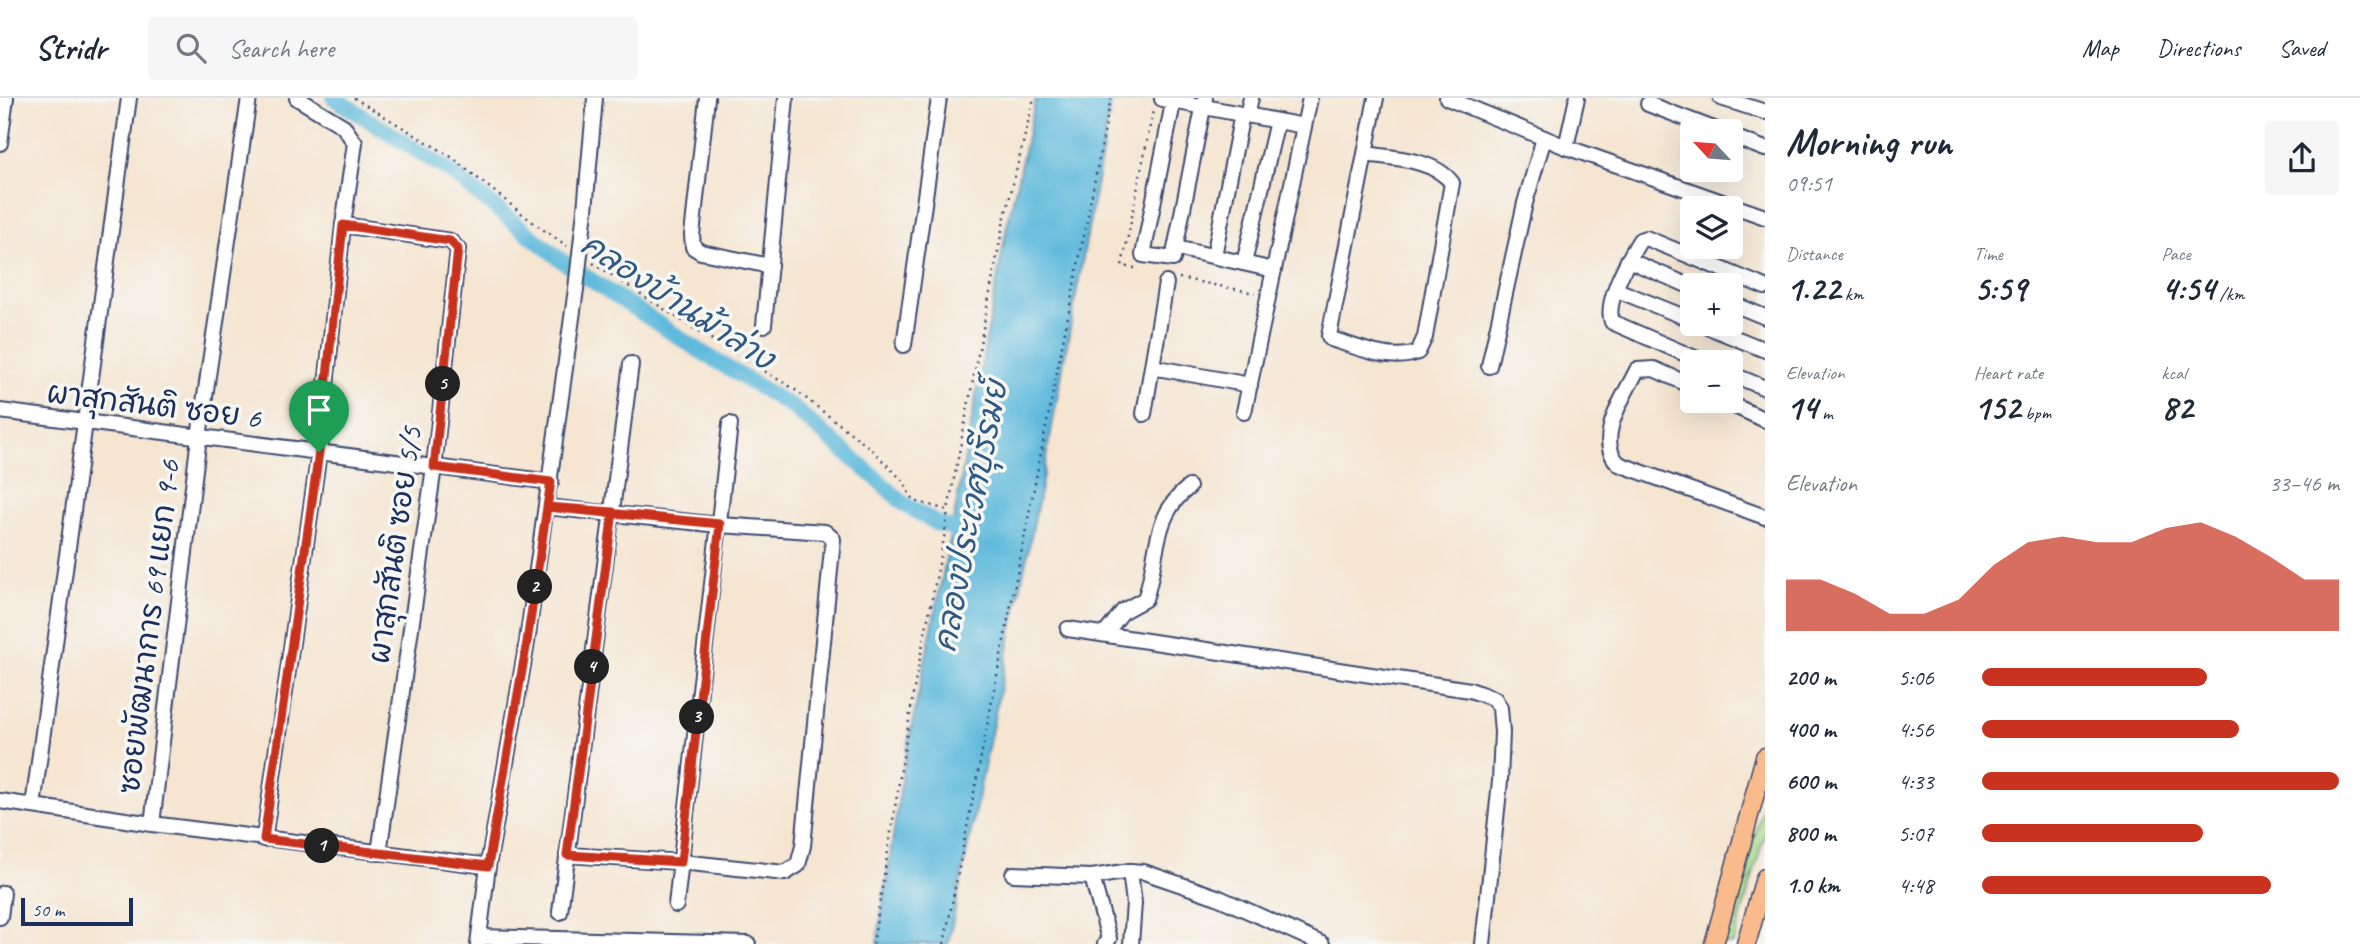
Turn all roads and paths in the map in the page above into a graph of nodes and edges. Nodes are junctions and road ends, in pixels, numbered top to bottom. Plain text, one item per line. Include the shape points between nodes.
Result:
1 (6, 98) edge
2 (129, 98) edge
3 (248, 98) edge
4 (297, 98) edge
5 (595, 98) edge
6 (707, 98) edge
7 (786, 98) edge
8 (939, 98) edge
9 (1111, 98) edge
10 (1251, 98) edge
11 (1310, 98) edge
12 (1376, 98) edge
13 (1447, 98) edge
14 (1577, 98) edge
15 (1721, 98) edge
16 (1165, 102) edge
17 (1204, 102) edge
18 (1648, 104) dead end
19 (1481, 105) edge
20 (1765, 112) edge
21 (1244, 115) junction
22 (1687, 119) edge
23 (1277, 121) junction
24 (1304, 126) junction
25 (1544, 138) junction
26 (1743, 141) edge
27 (0, 143) edge
28 (1566, 147) junction
29 (1765, 149) edge
30 (1366, 154) junction
31 (1765, 217) edge
32 (343, 225) junction
33 (1176, 248) junction
34 (1214, 257) junction
35 (1628, 260) junction
36 (1244, 263) junction
37 (770, 266) junction
38 (1135, 268) dead end
39 (1274, 270) junction
40 (1171, 280) joint
41 (1680, 282) edge
42 (1765, 287) edge
43 (1617, 290) junction
44 (1269, 296) junction
45 (1743, 308) edge
46 (1680, 315) edge
47 (1765, 317) edge
48 (764, 325) dead end
49 (1731, 336) edge
50 (904, 345) dead end
51 (1765, 350) edge
52 (1680, 352) edge
53 (631, 364) dead end
54 (1489, 366) dead end
55 (1152, 367) junction
56 (1743, 379) edge
57 (1680, 381) edge
58 (1250, 384) junction
59 (1765, 388) edge
60 (1743, 409) edge
61 (0, 411) edge
62 (1244, 412) dead end
63 (1144, 414) dead end
64 (1765, 419) edge
65 (86, 422) junction
66 (730, 424) dead end
67 (199, 437) junction
68 (319, 452) junction
69 (434, 467) junction
70 (551, 482) junction
71 (1189, 487) dead end
72 (547, 507) junction
73 (948, 510) dead end
74 (613, 512) junction
75 (1765, 517) edge
76 (720, 524) junction
77 (1069, 629) dead end
78 (1105, 634) junction
79 (1765, 757) edge
80 (0, 800) edge
81 (33, 806) junction
82 (152, 824) junction
83 (264, 839) junction
84 (379, 853) junction
85 (567, 855) junction
86 (681, 862) junction
87 (488, 866) junction
88 (1130, 871) junction
89 (1013, 874) dead end
90 (1092, 877) junction
91 (1765, 878) edge
92 (3, 893) dead end
93 (676, 905) dead end
94 (560, 912) dead end
95 (0, 917) edge
96 (478, 940) edge
97 (586, 941) edge
98 (748, 944) edge
99 (873, 944) edge
100 (944, 944) edge
101 (1105, 944) edge
102 (1131, 944) edge
103 (1322, 944) edge
104 (1483, 944) edge
105 (1714, 944) edge
106 (1746, 944) edge

1 - 27 street
2 - 65 street
3 - 67 street, ซอยพัฒนาการ 69 แยก 9-6
4 - 32 street via 343,126 355,143
5 - 70 street, bridge
6 - 37 street via 693,247
7 - 37 street
8 - 50 street
9 - 100 path
10 - 21 street
11 - 24 street
12 - 30 street
13 - 19 street
14 - 28 street
15 - 20 street
16 - 17 street
16 - 33 street via 1143,255 1173,259
16 - 38 path via 1122,266
17 - 21 street
17 - 33 street
18 - 22 street
19 - 25 street
21 - 23 street
21 - 34 street
23 - 24 street
23 - 36 street
24 - 39 street
25 - 28 street
25 - 54 street
26 - 29 street
28 - 31 street
30 - 30 street via 1329,336 1396,357 1410,355 1418,352 1425,337 1452,183 1435,169
32 - 68 street
32 - 69 street, ผาสุกสันติ ซอย 5/5 via 450,241 458,249
33 - 34 street
34 - 36 street
35 - 41 street
35 - 42 street via 1646,238
35 - 43 street
36 - 39 street
37 - 48 street
39 - 44 street
40 - 44 path
40 - 55 street
43 - 46 street
43 - 52 street via 1612,322
44 - 58 street
45 - 47 street
49 - 51 street
53 - 74 street
55 - 58 street
55 - 63 street
56 - 59 street
57 - 75 street via 1654,369 1637,370 1612,424 1612,457 1619,464
58 - 62 street
60 - 64 street
61 - 65 street, ผาสุกสันติ ซอย 6
65 - 67 street, ผาสุกสันติ ซอย 6
65 - 81 street
66 - 76 street
67 - 68 street, ผาสุกสันติ ซอย 6
67 - 82 street, ซอยพัฒนาการ 69 แยก 9-6
68 - 69 street, ผาสุกสันติ ซอย 6
68 - 83 street
69 - 70 street, ผาสุกสันติ ซอย 6
69 - 84 street, ผาสุกสันติ ซอย 5/5
70 - 72 street
71 - 78 street via 1174,498 1164,519 1145,599 1123,611
72 - 74 street
72 - 87 street
73 - 99 path
74 - 76 street
74 - 85 street
76 - 86 street
76 - 86 street via 825,532 833,539 803,846 798,864 785,873
77 - 78 street
78 - 104 street via 1445,685 1495,699 1500,708 1501,756
79 - 105 main road
80 - 81 street
81 - 82 street
82 - 83 street
83 - 84 street
84 - 87 street
85 - 86 street
85 - 94 street
86 - 93 street
87 - 96 street
88 - 90 street
88 - 102 street via 1134,903
88 - 103 street via 1217,897
89 - 90 street
90 - 101 street via 1109,939
91 - 106 main road
92 - 95 street
96 - 97 street
97 - 98 street

